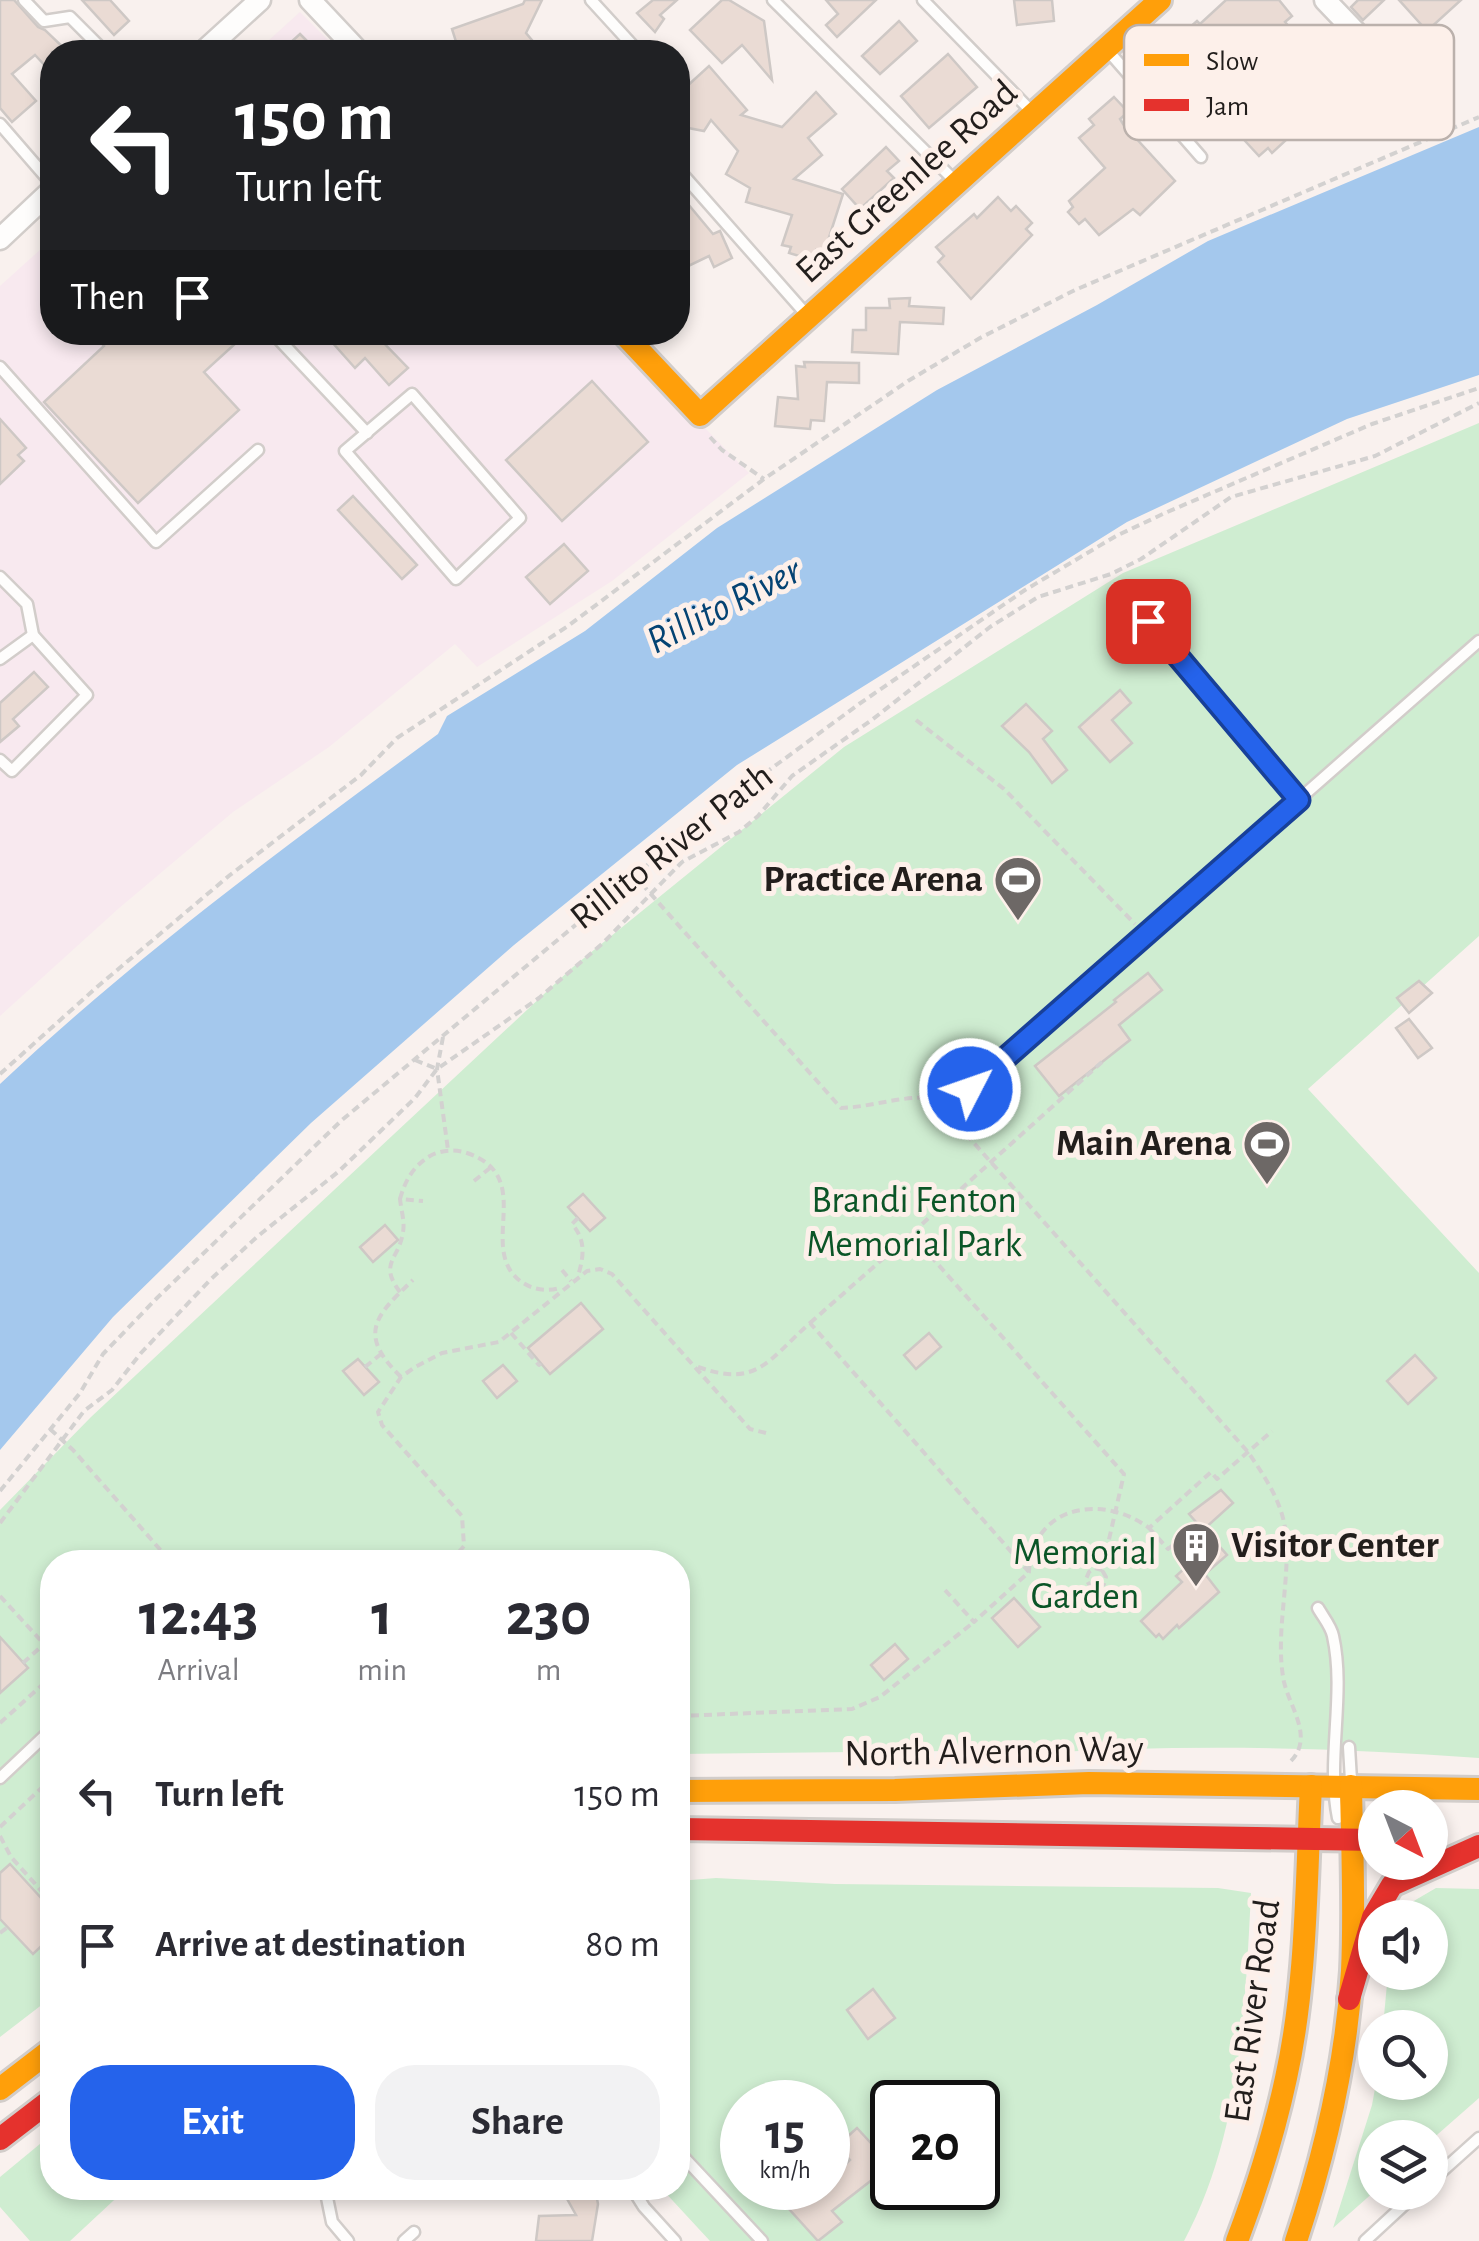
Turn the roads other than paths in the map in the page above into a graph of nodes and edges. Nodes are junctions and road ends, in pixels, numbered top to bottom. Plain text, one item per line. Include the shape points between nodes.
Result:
1 (24, 0) edge
2 (260, 0) edge
3 (310, 0) edge
4 (591, 0) edge
5 (773, 0) edge
6 (923, 0) edge
7 (1324, 0) edge
8 (1148, 4) edge
9 (1128, 25) edge
10 (1349, 25) edge
11 (1124, 29) edge
12 (93, 40) edge
13 (222, 40) edge
14 (348, 40) edge
15 (628, 40) edge
16 (1106, 48) junction
17 (1124, 69) edge
18 (1034, 114) junction
19 (0, 124) edge
20 (1186, 140) edge
21 (1201, 157) dead end
22 (40, 172) edge
23 (690, 183) edge
24 (957, 183) junction
25 (40, 199) edge
26 (0, 239) edge
27 (809, 317) junction
28 (284, 345) edge
29 (634, 345) edge
30 (0, 368) edge
31 (367, 433) junction
32 (258, 450) dead end
33 (0, 577) edge
34 (1148, 621) dead end
35 (33, 636) junction
36 (1479, 641) edge
37 (0, 659) edge
38 (0, 760) edge
39 (1299, 800) junction
40 (970, 1089) dead end
41 (1318, 1608) dead end
42 (40, 1740) edge
43 (1349, 1747) dead end
44 (0, 1778) edge
45 (1332, 1786) junction
46 (1479, 1789) edge
47 (690, 1791) edge
48 (690, 1829) edge
49 (1358, 1830) edge
50 (1309, 1840) junction
51 (1358, 1840) edge
52 (1448, 1841) edge
53 (1479, 1844) edge
54 (1360, 1880) edge
55 (1350, 1999) junction
56 (40, 2058) edge
57 (0, 2089) edge
58 (40, 2108) edge
59 (1479, 2138) edge
60 (0, 2139) edge
61 (690, 2165) edge
62 (1448, 2166) edge
63 (327, 2200) edge
64 (640, 2200) edge
65 (1399, 2210) edge
66 (348, 2241) edge
67 (675, 2241) edge
68 (762, 2241) edge
69 (1236, 2241) edge
70 (1296, 2241) edge
71 (1365, 2241) edge

1 - 12 lane via 44,20 70,16
2 - 13 street
3 - 14 street
4 - 15 lane
5 - 24 lane
6 - 18 lane
7 - 10 street
8 - 9 main road, East Greenlee Road
11 - 16 main road, East Greenlee Road
16 - 17 lane
16 - 18 main road, East Greenlee Road
18 - 24 main road, East Greenlee Road
19 - 22 lane
20 - 21 lane
23 - 27 lane
24 - 27 main road, East Greenlee Road
25 - 26 street
27 - 29 main road, East Greenlee Road via 700,415
28 - 31 lane
30 - 32 lane via 156,542
31 - 31 lane via 345,451 456,579 520,518 412,394
33 - 35 lane via 27,604
34 - 39 lane
35 - 37 lane
35 - 38 lane via 87,695 12,771
36 - 39 lane
39 - 40 lane
41 - 45 lane via 1333,1633
42 - 44 lane
43 - 45 lane
45 - 46 main road
45 - 47 main road, North Alvernon Way via 1089,1782
45 - 49 main road
45 - 50 main road, East River Road
48 - 50 main road, North Alvernon Way
50 - 51 main road, North Alvernon Way
50 - 69 main road, East River Road via 1287,2076
52 - 53 main road
53 - 55 main road via 1392,1884 1373,1917
54 - 55 main road
55 - 70 main road via 1335,2096
56 - 57 main road
58 - 60 main road
59 - 62 lane
61 - 68 lane
63 - 66 lane via 332,2222
64 - 67 lane
65 - 71 lane

